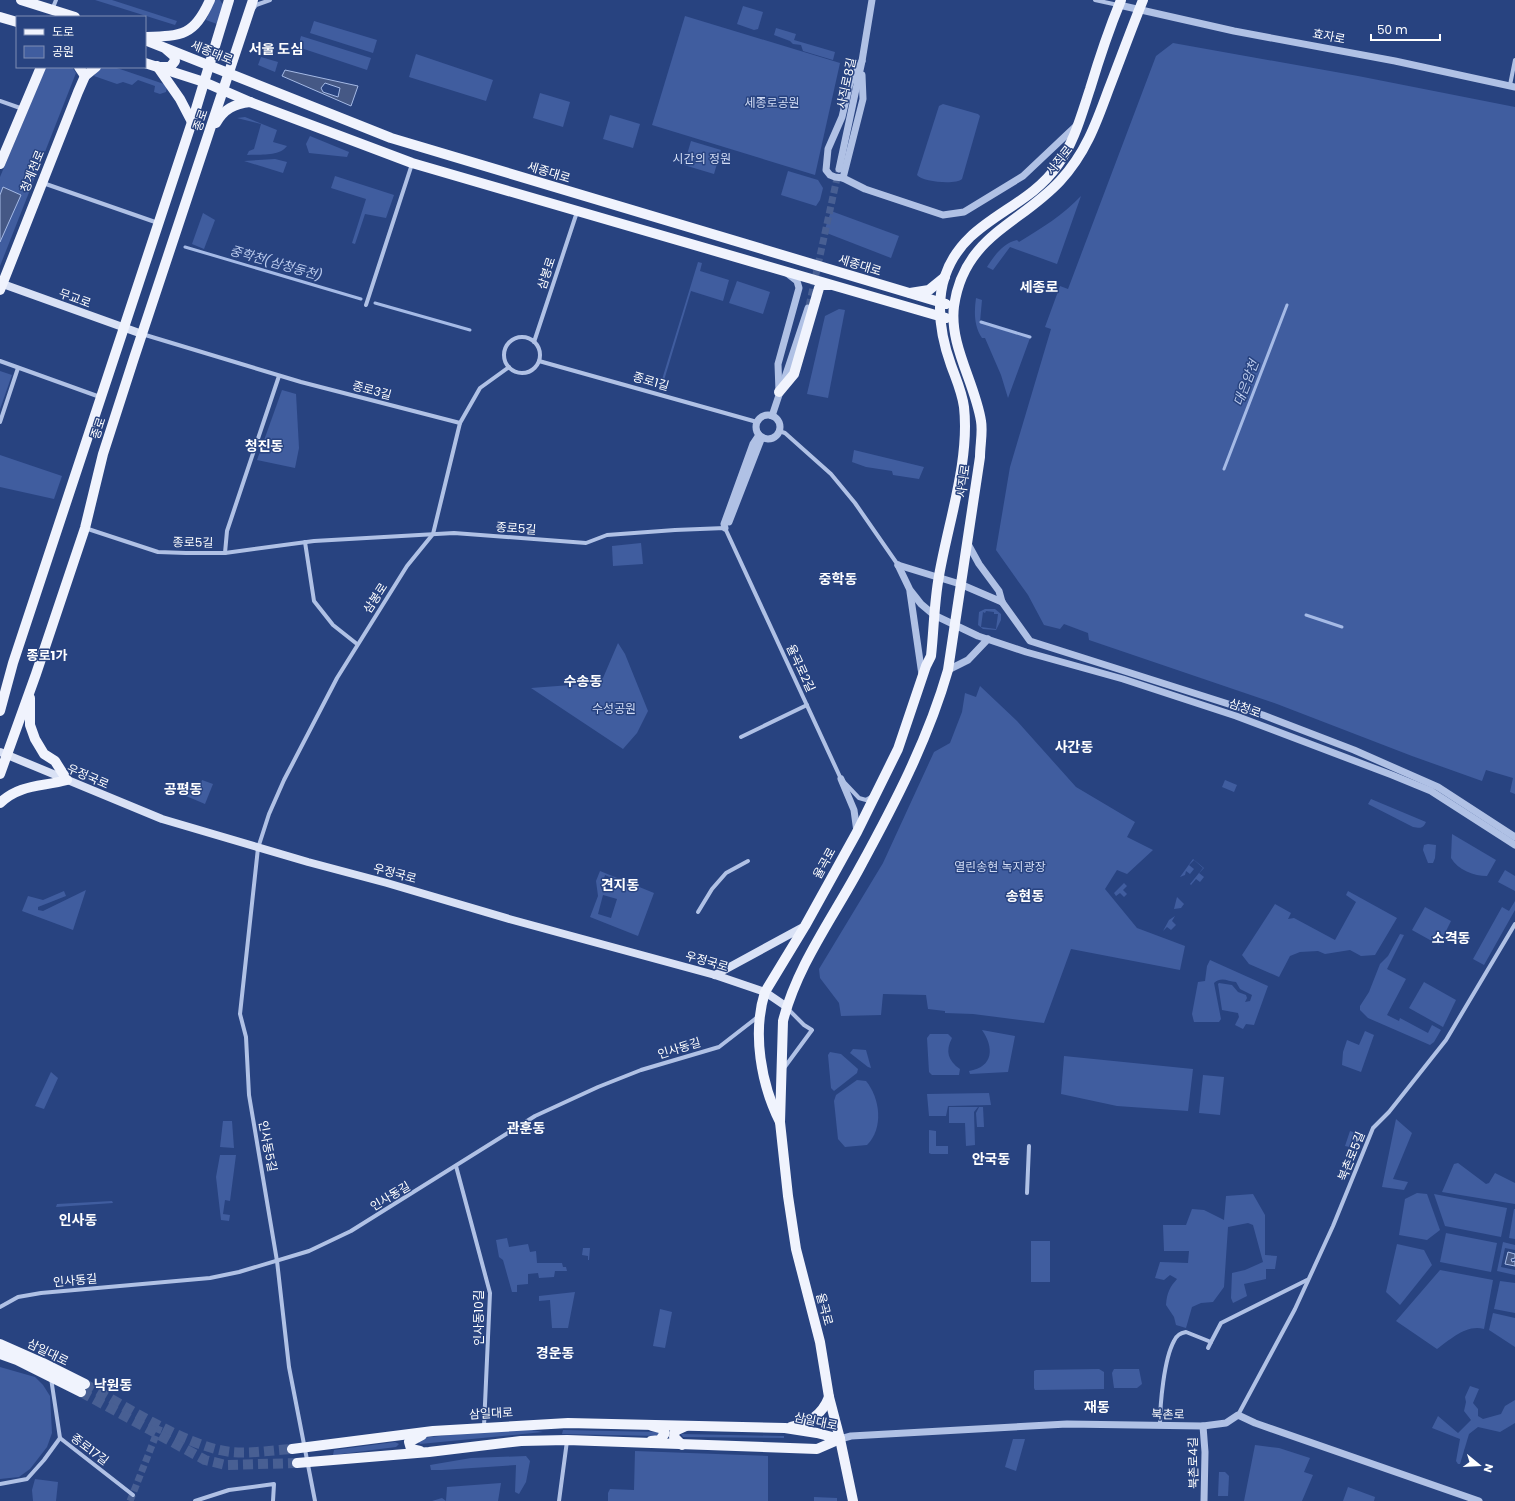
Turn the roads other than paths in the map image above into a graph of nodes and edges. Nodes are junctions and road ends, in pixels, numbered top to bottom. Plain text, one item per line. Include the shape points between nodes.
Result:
1 (21, 0) edge
2 (56, 0) edge
3 (210, 0) edge
4 (229, 0) edge
5 (253, 0) edge
6 (270, 0) edge
7 (872, 0) edge
8 (1095, 0) edge
9 (1143, 0) edge
10 (1120, 3) edge
11 (52, 10) junction
12 (1139, 10) junction
13 (248, 13) junction
14 (72, 16) edge
15 (0, 17) edge
16 (16, 22) edge
17 (146, 37) edge
18 (146, 40) edge
19 (146, 40) edge
20 (1515, 60) edge
21 (862, 62) junction
22 (146, 63) edge
23 (209, 65) junction
24 (157, 66) junction
25 (41, 68) edge
26 (80, 68) edge
27 (95, 68) edge
28 (229, 73) junction
29 (85, 76) junction
30 (204, 82) junction
31 (1513, 86) edge
32 (224, 90) junction
33 (0, 101) edge
34 (250, 102) junction
35 (23, 110) junction
36 (192, 122) junction
37 (1079, 123) junction
38 (209, 134) junction
39 (412, 163) junction
40 (0, 164) edge
41 (839, 169) tunnel mouth
42 (843, 178) junction
43 (41, 182) junction
44 (577, 211) junction
45 (158, 223) junction
46 (783, 271) junction
47 (945, 277) junction
48 (831, 285) junction
49 (1, 286) edge
50 (906, 293) junction
51 (940, 303) junction
52 (366, 305) dead end
53 (809, 306) tunnel mouth
54 (954, 306) junction
55 (940, 317) junction
56 (954, 320) junction
57 (124, 328) junction
58 (142, 334) junction
59 (534, 342) junction
60 (0, 361) edge
61 (539, 361) junction
62 (18, 368) junction
63 (509, 368) junction
64 (279, 376) junction
65 (779, 392) junction
66 (100, 398) junction
67 (772, 416) junction
68 (0, 422) edge
69 (757, 422) junction
70 (460, 423) junction
71 (779, 431) junction
72 (761, 436) junction
73 (85, 528) junction
74 (724, 528) junction
75 (433, 534) junction
76 (305, 542) junction
77 (968, 544) junction
78 (226, 553) junction
79 (898, 565) junction
80 (939, 577) junction
81 (960, 584) junction
82 (910, 590) junction
83 (1002, 602) junction
84 (934, 616) junction
85 (955, 624) junction
86 (988, 639) junction
87 (357, 644) junction
88 (14, 663) junction
89 (948, 670) junction
90 (922, 679) junction
91 (0, 682) edge
92 (30, 690) junction
93 (807, 705) junction
94 (0, 711) edge
95 (741, 737) dead end
96 (4, 753) edge
97 (0, 774) edge
98 (841, 779) junction
99 (67, 780) junction
100 (874, 796) junction
101 (0, 804) edge
102 (857, 832) junction
103 (1515, 837) edge
104 (1515, 845) edge
105 (258, 848) junction
106 (748, 861) dead end
107 (698, 912) dead end
108 (1515, 924) edge
109 (805, 926) junction
110 (715, 975) junction
111 (766, 992) junction
112 (787, 1007) junction
113 (761, 1015) junction
114 (782, 1072) junction
115 (780, 1122) junction
116 (1029, 1146) dead end
117 (456, 1166) junction
118 (1027, 1193) dead end
119 (277, 1261) junction
120 (1307, 1280) junction
121 (0, 1307) edge
122 (1211, 1342) junction
123 (0, 1344) edge
124 (1208, 1348) dead end
125 (0, 1354) edge
126 (51, 1376) junction
127 (829, 1397) junction
128 (1238, 1415) junction
129 (641, 1424) junction
130 (690, 1425) junction
131 (1160, 1425) junction
132 (484, 1426) junction
133 (1203, 1426) junction
134 (785, 1428) junction
135 (433, 1430) junction
136 (60, 1438) junction
137 (840, 1439) junction
138 (567, 1440) junction
139 (633, 1443) junction
140 (682, 1445) junction
141 (304, 1448) junction
142 (292, 1449) tunnel mouth
143 (429, 1452) junction
144 (302, 1463) junction
145 (0, 1484) edge
146 (133, 1495) dead end
147 (195, 1501) edge
148 (273, 1501) edge
149 (315, 1501) edge
150 (559, 1501) edge
151 (852, 1501) edge
152 (1204, 1501) edge
153 (1479, 1501) edge

1 - 11 main road
2 - 11 street
3 - 17 main road via 202,19 191,29 180,35
4 - 23 main road, 종로
5 - 13 main road, 종로
6 - 13 street via 256,5
7 - 21 street, 사직로8길
8 - 10 street
9 - 12 main road, 사직로
10 - 12 street, 효자로
10 - 37 main road, 사직로
11 - 14 main road
12 - 31 street, 효자로
12 - 54 main road, 사직로 via 1086,145 1070,169 1052,188 1000,228 978,249 962,279
13 - 28 main road, 종로
15 - 16 main road
18 - 23 main road, 세종대로
19 - 24 main road via 168,50 174,56 175,61 170,67
20 - 31 street
21 - 41 street, 사직로8길
21 - 42 street via 863,99
21 - 42 street via 850,83 842,117 828,149 825,163 830,175
22 - 24 main road
23 - 28 main road, 세종대로
23 - 30 main road, 종로
24 - 30 main road
24 - 36 main road via 180,99
25 - 35 main road
26 - 29 main road
27 - 29 main road, 청계천로
28 - 32 main road, 종로
28 - 50 main road, 세종대로 via 391,138
29 - 43 main road, 청계천로
30 - 32 main road
30 - 36 main road, 종로
32 - 34 main road
32 - 38 main road, 종로
33 - 35 street
34 - 38 main road via 236,104 226,110 220,115
34 - 39 main road
35 - 40 main road
36 - 45 main road, 종로
37 - 42 street via 1023,176 964,212 943,216 865,189
37 - 47 main road, 사직로 via 1070,146 1052,173 1040,186 971,235 951,263
38 - 58 main road, 종로
39 - 44 main road
39 - 52 street
43 - 45 street
43 - 49 main road, 청계천로
44 - 46 main road
44 - 59 street, 삼봉로
45 - 57 main road, 종로
46 - 48 main road
46 - 65 street via 792,276 799,288 778,364
47 - 50 main road via 929,290
47 - 51 main road, 사직로
48 - 55 main road
48 - 65 main road via 821,285 819,288 794,374
49 - 57 main road, 무교로
50 - 51 main road, 세종대로
51 - 54 main road, 세종대로
51 - 55 main road, 사직로
53 - 65 street
54 - 56 main road, 사직로
55 - 56 main road
55 - 80 main road, 사직로 via 943,338 962,397 965,424 955,499
56 - 77 main road, 사직로 via 959,347 981,422 980,457
57 - 58 main road, 무교로
57 - 66 main road, 종로
58 - 64 street, 종로3길
58 - 73 main road, 종로 via 103,454
59 - 61 street via 539,348
59 - 63 street via 523,338 508,345 504,355
60 - 62 street
61 - 63 street via 535,368 524,373
61 - 69 street, 종로1길
62 - 66 street
62 - 68 street
63 - 70 street, 삼봉로 via 480,388
64 - 70 street, 종로3길
64 - 78 street via 227,531
65 - 67 street
66 - 88 main road, 종로
67 - 69 street via 762,417
67 - 71 street via 779,423
69 - 72 street via 756,429
70 - 75 street, 삼봉로
71 - 72 street via 772,438
71 - 79 street via 785,433 831,474 855,503
72 - 74 street via 728,524
73 - 78 street, 종로5길 via 158,552
73 - 92 main road, 종로
74 - 75 street, 종로5길 via 607,535 586,543 454,533
74 - 93 street, 율곡로2길
75 - 76 street, 종로5길
75 - 87 street, 삼봉로 via 407,566
76 - 78 street, 종로5길
76 - 87 street via 314,601 333,625
77 - 81 main road, 사직로
77 - 83 street, 삼청로 via 998,591
79 - 80 street
79 - 82 street
80 - 81 street
80 - 84 main road, 사직로
81 - 83 street
81 - 85 main road, 사직로
82 - 84 street
82 - 90 street
83 - 103 street, 삼청로 via 1030,641 1263,715 1354,750 1438,787
84 - 85 street, 삼청로
84 - 90 main road, 율곡로 via 931,656
85 - 86 street, 삼청로
85 - 89 main road, 율곡로
86 - 89 street via 968,660
86 - 104 street, 삼청로 via 1236,716 1431,790
87 - 105 street, 삼봉로 via 336,678 284,780
88 - 91 main road
88 - 94 main road, 종로
89 - 112 main road, 율곡로 via 939,702 912,769 859,869 802,967
90 - 100 main road, 율곡로 via 898,749
92 - 96 main road, 종로
92 - 99 main road via 30,725 34,739 44,754 55,761
93 - 95 street
93 - 98 street, 율곡로2길
96 - 97 main road, 종로
96 - 99 main road, 우정국로
98 - 100 street, 율곡로2길 via 859,798 866,800
98 - 102 street via 854,810
99 - 101 main road via 17,790
99 - 105 main road, 우정국로 via 162,819
100 - 102 main road, 율곡로
102 - 109 main road, 율곡로
105 - 110 main road, 우정국로
105 - 119 street, 인사동5길 via 240,1014 246,1037 249,1095
106 - 107 street via 726,873 712,889
108 - 120 street, 북촌로5길 via 1446,1040 1389,1112 1373,1128 1333,1226
109 - 110 main road
109 - 111 main road, 율곡로
110 - 111 main road, 우정국로
111 - 112 main road, 우정국로
111 - 113 main road, 율곡로
112 - 114 main road, 율곡로 via 782,1033
112 - 114 street via 812,1030
113 - 115 main road, 율곡로 via 761,1061 770,1103
113 - 117 street, 인사동길 via 719,1047 641,1070 598,1087 535,1116
114 - 115 main road, 율곡로
115 - 127 main road, 율곡로 via 796,1249 820,1342
116 - 118 street
117 - 119 street, 인사동길 via 352,1232 309,1251
117 - 132 street, 인사동10길 via 490,1293
119 - 121 street, 인사동길 via 210,1278 41,1293 18,1297
119 - 141 street, 인사동5길 via 289,1367
120 - 122 street via 1221,1323
120 - 128 street, 북촌로5길 via 1295,1309
122 - 124 street
122 - 131 street via 1186,1332 1174,1340 1160,1407
123 - 126 main road, 삼일대로 via 43,1363 83,1388
125 - 126 main road, 삼일대로
126 - 136 street, 삼일대로
127 - 134 main road via 821,1412 813,1419 801,1425
127 - 137 main road, 율곡로
128 - 133 street, 북촌로 via 1226,1423
128 - 153 street
129 - 130 main road, 삼일대로
129 - 132 main road, 삼일대로 via 568,1422
129 - 139 main road via 663,1429 666,1433 660,1440
130 - 134 main road, 삼일대로
130 - 140 main road via 675,1431 674,1437
131 - 133 street, 북촌로
131 - 137 street, 북촌로 via 1067,1424 851,1436
132 - 135 main road, 삼일대로
133 - 152 street, 북촌로4길
134 - 137 main road, 삼일대로
135 - 141 main road, 삼일대로
135 - 143 main road via 409,1442 411,1449
136 - 145 street, 종로17길 via 27,1479
136 - 146 street, 종로17길
137 - 140 main road, 삼일대로 via 817,1449
137 - 151 main road, 율곡로
138 - 139 main road, 삼일대로
138 - 143 main road, 삼일대로 via 520,1442
138 - 150 street
139 - 140 main road, 삼일대로
141 - 142 main road, 삼일대로
141 - 144 street, 인사동5길
143 - 144 main road, 삼일대로
144 - 149 street, 인사동5길
147 - 148 street via 229,1490 274,1484

